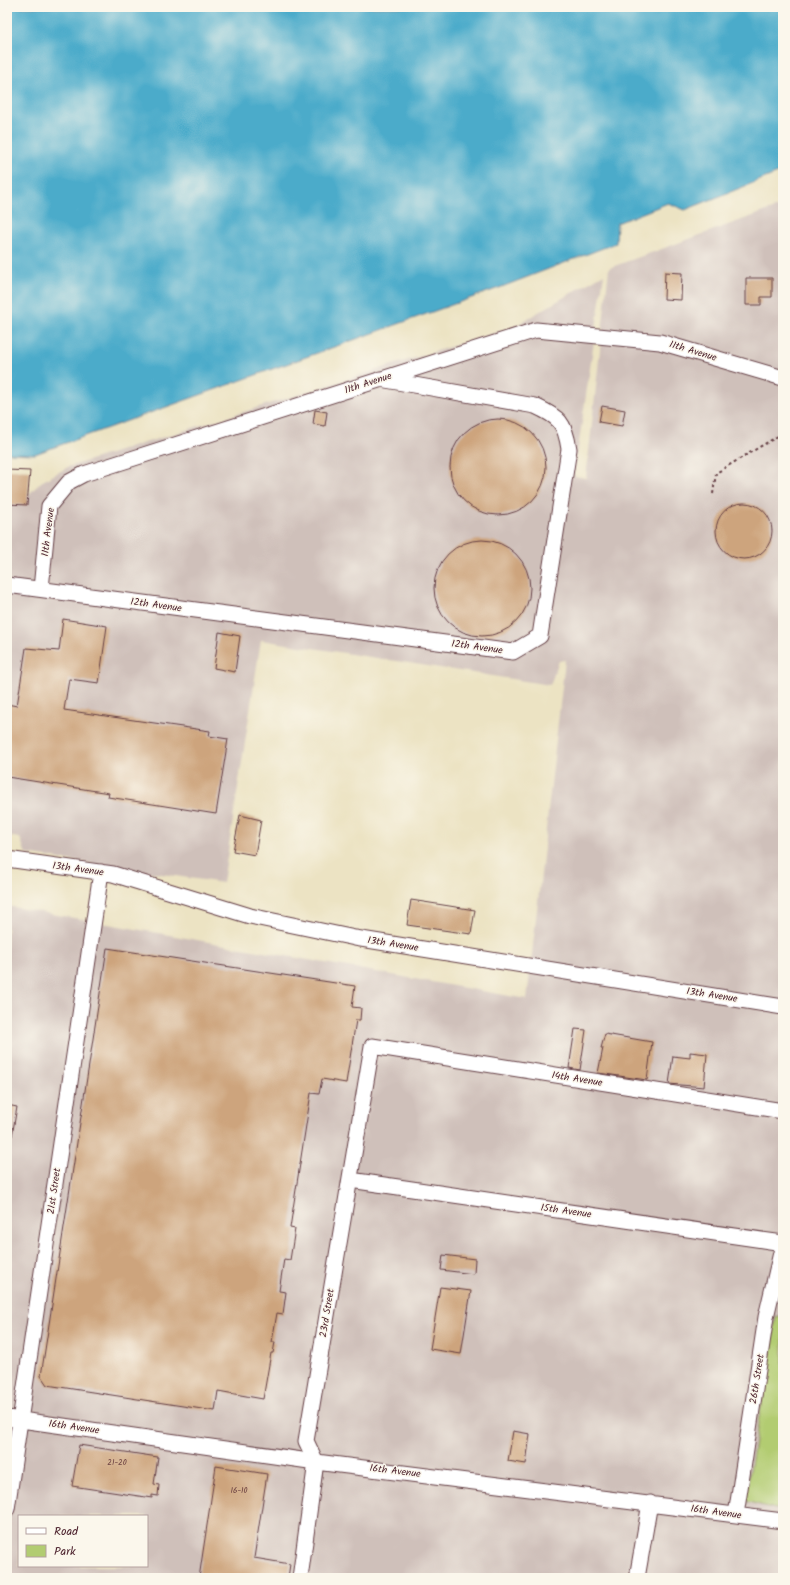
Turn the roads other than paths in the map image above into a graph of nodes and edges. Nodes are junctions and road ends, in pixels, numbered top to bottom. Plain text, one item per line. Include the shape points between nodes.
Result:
1 (783, 378) edge
2 (380, 379) junction
3 (7, 585) edge
4 (41, 589) junction
5 (7, 859) edge
6 (101, 872) junction
7 (783, 1006) edge
8 (372, 1046) joint
9 (783, 1111) edge
10 (350, 1180) junction
11 (783, 1243) edge
12 (14, 1419) edge
13 (316, 1462) junction
14 (650, 1503) junction
15 (7, 1509) edge
16 (736, 1515) junction
17 (783, 1521) edge
18 (300, 1578) edge
19 (636, 1578) edge

1 - 2 lane, 11th Avenue via 660,342 536,330
2 - 4 lane, 11th Avenue via 84,474 69,482 49,506
2 - 4 lane, 12th Avenue via 534,406 552,414 566,429 569,449 540,636 513,652
3 - 4 lane, 12th Avenue
5 - 6 lane, 13th Avenue
6 - 7 lane, 13th Avenue via 250,916 355,938
6 - 12 lane, 21st Street
8 - 9 lane, 14th Avenue
8 - 10 lane, 23rd Street
10 - 11 lane, 15th Avenue
10 - 13 lane, 23rd Street via 306,1441
11 - 16 lane, 26th Street via 766,1317
12 - 13 lane, 16th Avenue
12 - 15 lane, 21st Street
13 - 14 lane, 16th Avenue
13 - 18 lane
14 - 16 lane, 16th Avenue
14 - 19 lane
16 - 17 lane, 16th Avenue

